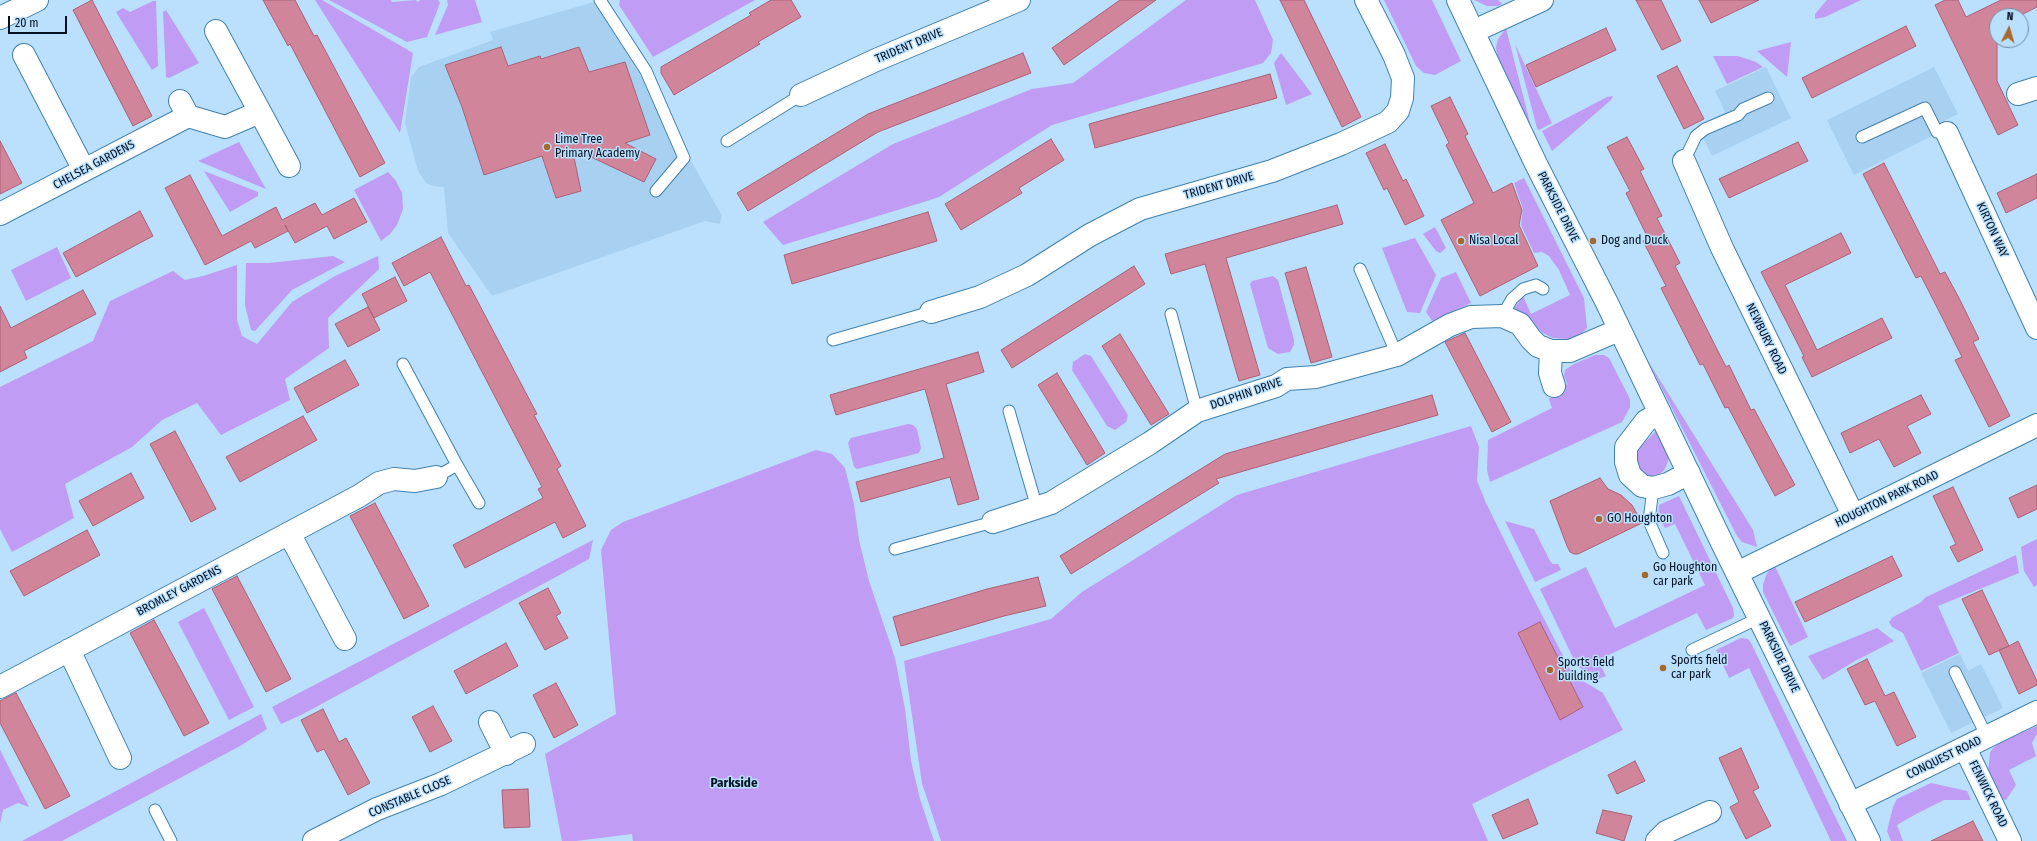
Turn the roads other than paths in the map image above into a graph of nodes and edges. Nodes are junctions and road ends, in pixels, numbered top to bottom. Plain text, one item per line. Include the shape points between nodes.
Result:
1 (37, 0) edge
2 (600, 0) edge
3 (1019, 0) edge
4 (1366, 0) edge
5 (1458, 0) edge
6 (1542, 0) edge
7 (0, 18) edge
8 (216, 31) dead end
9 (1474, 31) junction
10 (24, 55) dead end
11 (801, 95) joint
12 (1768, 98) dead end
13 (260, 112) junction
14 (1947, 133) joint
15 (1862, 137) dead end
16 (727, 141) dead end
17 (1684, 161) joint
18 (289, 166) dead end
19 (84, 170) junction
20 (656, 191) dead end
21 (0, 214) edge
22 (1360, 269) dead end
23 (1543, 289) dead end
24 (931, 312) joint
25 (1171, 314) dead end
26 (1502, 316) junction
27 (2037, 328) edge
28 (1619, 330) junction
29 (833, 340) dead end
30 (1551, 351) junction
31 (1397, 355) junction
32 (403, 364) dead end
33 (1554, 386) dead end
34 (1009, 411) dead end
35 (1197, 411) junction
36 (1660, 413) junction
37 (2037, 425) edge
38 (457, 465) junction
39 (1689, 473) junction
40 (436, 477) joint
41 (1653, 488) junction
42 (479, 503) dead end
43 (1037, 508) junction
44 (1853, 515) junction
45 (993, 522) joint
46 (289, 533) junction
47 (895, 548) dead end
48 (1663, 553) dead end
49 (1737, 573) junction
50 (1759, 618) junction
51 (345, 639) dead end
52 (70, 650) junction
53 (1692, 650) dead end
54 (1955, 672) dead end
55 (0, 687) edge
56 (2037, 712) edge
57 (490, 722) dead end
58 (1987, 737) junction
59 (1965, 748) junction
60 (120, 758) dead end
61 (1850, 804) junction
62 (155, 810) dead end
63 (1710, 812) dead end
64 (171, 841) edge
65 (314, 841) edge
66 (1658, 841) edge
67 (1869, 841) edge
68 (2010, 841) edge

1 - 7 street
2 - 20 lane via 646,71 684,158
3 - 11 street, TRIDENT DRIVE via 876,60
4 - 24 street, TRIDENT DRIVE via 1403,78 1402,98 1398,110 1388,122 1341,144 1272,170 1140,209 1090,235 1027,275 980,297
5 - 9 street, PARKSIDE DRIVE
6 - 9 street
8 - 13 street
9 - 28 street, PARKSIDE DRIVE via 1536,164
10 - 19 street
11 - 16 lane
12 - 17 lane via 1696,136
13 - 18 street
13 - 19 street, CHELSEA GARDENS via 224,127 184,108
14 - 15 lane via 1937,132 1925,108
14 - 27 street, KIRTON WAY
17 - 44 street, NEWBURY ROAD via 1722,248
19 - 21 street, CHELSEA GARDENS
22 - 31 lane
23 - 26 lane via 1536,286 1523,289 1512,299
24 - 29 lane
25 - 35 lane
26 - 30 street, DOLPHIN DRIVE via 1520,324 1534,342
26 - 31 street, DOLPHIN DRIVE via 1472,317 1450,325
28 - 30 street, DOLPHIN DRIVE via 1570,351
28 - 36 street, PARKSIDE DRIVE
30 - 33 street via 1550,373
31 - 35 street, DOLPHIN DRIVE via 1319,376 1287,380 1276,386
32 - 38 lane
34 - 43 lane
35 - 43 street, DOLPHIN DRIVE via 1122,460 1051,503
36 - 39 street, PARKSIDE DRIVE
36 - 41 street via 1646,421 1626,447 1626,462 1630,475 1642,486
37 - 44 street, HOUGHTON PARK ROAD
38 - 40 lane, BROMLEY GARDENS
38 - 42 lane
39 - 41 street via 1668,484
39 - 49 street, PARKSIDE DRIVE
40 - 46 street, BROMLEY GARDENS via 415,481 394,479 379,483
41 - 48 lane via 1649,521
43 - 45 street, DOLPHIN DRIVE
44 - 49 street, HOUGHTON PARK ROAD
45 - 47 lane
46 - 51 street
46 - 52 street, BROMLEY GARDENS
49 - 50 street, PARKSIDE DRIVE
50 - 53 lane
50 - 61 street, PARKSIDE DRIVE
52 - 55 street, BROMLEY GARDENS
52 - 60 street
54 - 58 lane
56 - 58 street, CONQUEST ROAD
57 - 65 street, CONSTABLE CLOSE via 515,749 441,784 377,809
58 - 59 street, CONQUEST ROAD
59 - 61 street, CONQUEST ROAD
59 - 68 street, FENWICK ROAD
61 - 67 street, PARKSIDE DRIVE
62 - 64 lane
63 - 66 street via 1666,832

